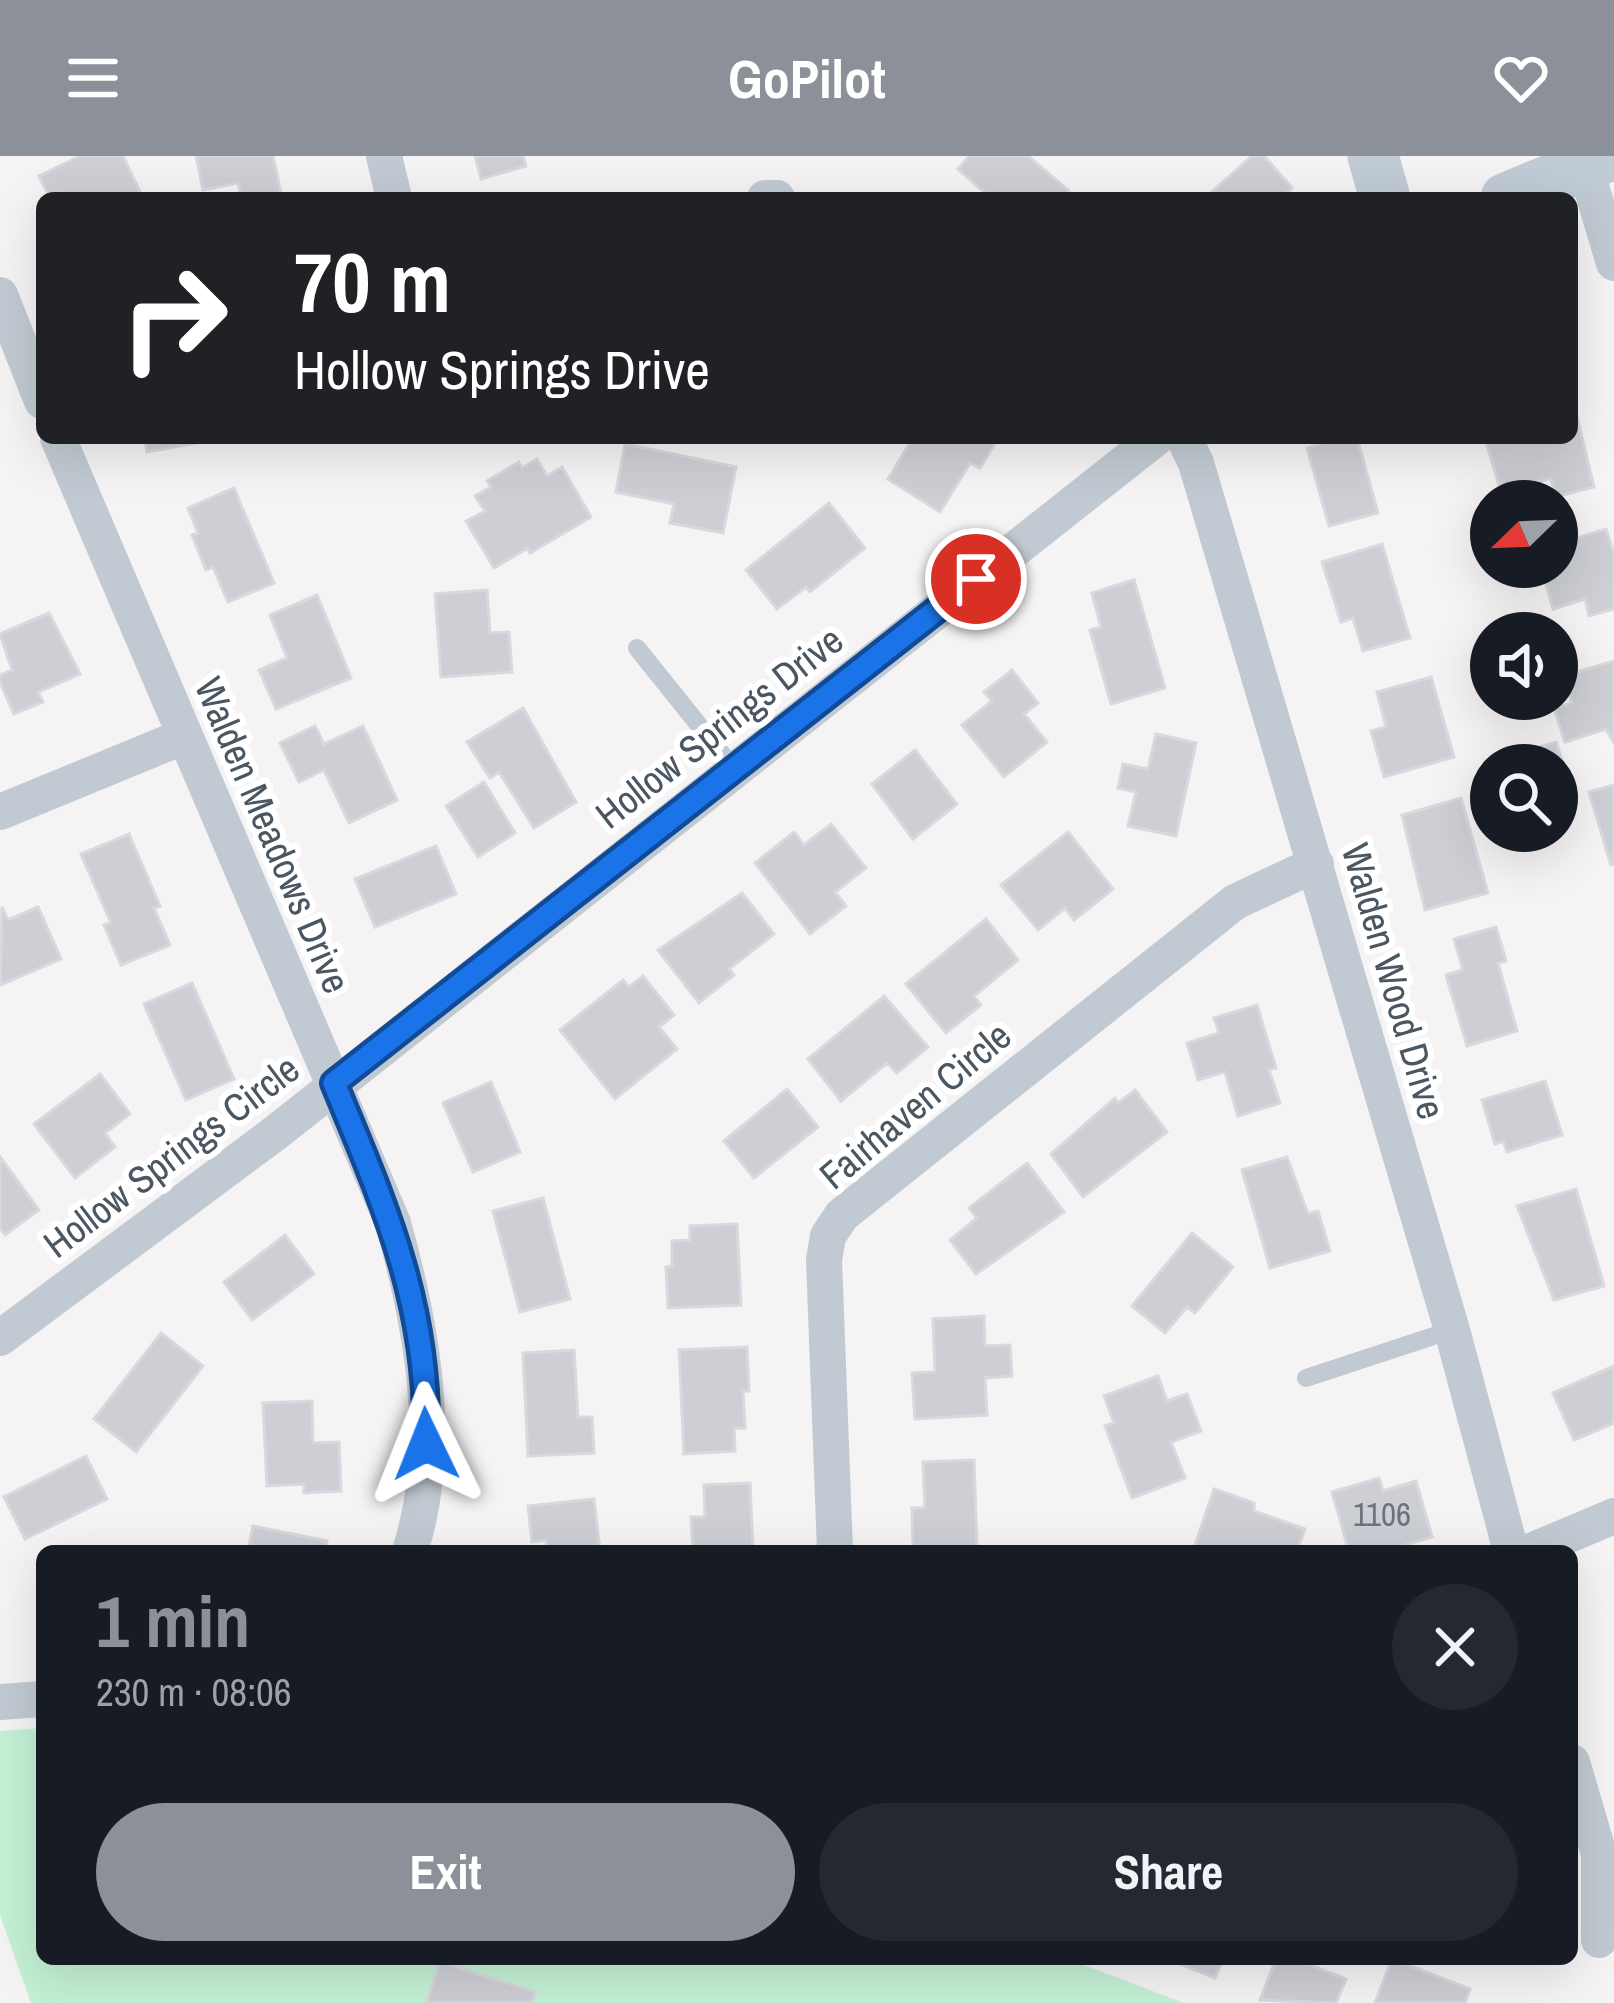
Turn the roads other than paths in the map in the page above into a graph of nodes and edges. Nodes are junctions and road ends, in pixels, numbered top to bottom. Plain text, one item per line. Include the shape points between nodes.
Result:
1 (384, 156) edge
2 (1373, 156) edge
3 (1597, 161) edge
4 (393, 192) edge
5 (1383, 192) edge
6 (1521, 192) edge
7 (1614, 263) edge
8 (0, 295) edge
9 (19, 337) edge
10 (36, 384) edge
11 (61, 444) edge
12 (1139, 444) edge
13 (1187, 444) edge
14 (637, 648) dead end
15 (185, 736) junction
16 (734, 769) junction
17 (0, 812) edge
18 (1316, 864) junction
19 (334, 1083) junction
20 (1452, 1330) junction
21 (0, 1338) edge
22 (1306, 1378) dead end
23 (1614, 1516) edge
24 (411, 1545) edge
25 (835, 1545) edge
26 (1509, 1545) edge
27 (1545, 1545) edge
28 (36, 1699) edge
29 (0, 1702) edge
30 (1578, 1783) edge
31 (1595, 1939) edge

1 - 4 street
2 - 5 street
3 - 6 street
3 - 7 street
8 - 9 street
9 - 10 street
11 - 15 street, Walden Meadows Drive
12 - 16 street, Hollow Springs Drive
13 - 18 street, Walden Wood Drive
14 - 16 lane
15 - 17 street
15 - 19 street, Walden Meadows Drive
16 - 19 street, Hollow Springs Drive
18 - 20 street, Walden Wood Drive
18 - 25 street, Fairhaven Circle via 1235,902 842,1215 824,1260
19 - 21 street, Hollow Springs Circle
19 - 24 street, Walden Meadows Drive via 393,1223 418,1330 427,1412
20 - 22 lane
20 - 26 street, Walden Wood Drive
23 - 27 street
28 - 29 street
30 - 31 street via 1598,1854

